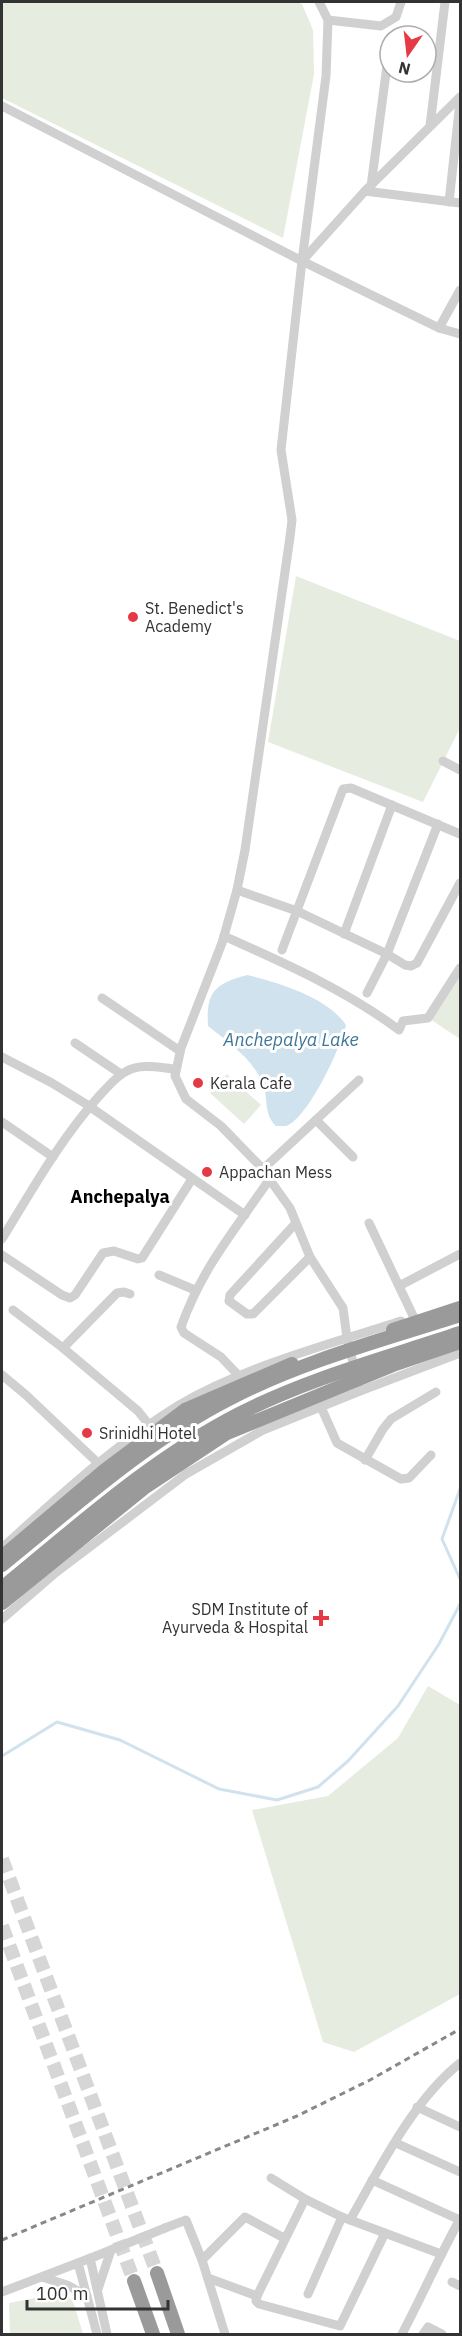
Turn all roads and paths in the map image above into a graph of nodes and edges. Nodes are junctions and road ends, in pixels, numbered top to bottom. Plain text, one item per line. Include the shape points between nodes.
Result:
1 (319, 2) edge
2 (401, 2) edge
3 (445, 2) edge
4 (328, 20) junction
5 (384, 84) edge
6 (460, 97) edge
7 (460, 102) edge
8 (2, 106) edge
9 (430, 126) junction
10 (368, 188) junction
11 (448, 202) junction
12 (460, 203) edge
13 (302, 261) junction
14 (460, 290) edge
15 (440, 327) junction
16 (460, 334) edge
17 (443, 761) dead end
18 (460, 770) edge
19 (392, 805) junction
20 (438, 824) junction
21 (460, 834) edge
22 (460, 883) edge
23 (237, 890) junction
24 (297, 911) junction
25 (344, 934) junction
26 (224, 936) junction
27 (282, 950) dead end
28 (387, 954) junction
29 (460, 968) edge
30 (367, 993) dead end
31 (102, 998) dead end
32 (75, 1042) dead end
33 (180, 1052) junction
34 (2, 1057) edge
35 (176, 1070) junction
36 (121, 1074) junction
37 (359, 1080) dead end
38 (89, 1107) junction
39 (316, 1120) junction
40 (2, 1122) edge
41 (53, 1157) junction
42 (353, 1157) dead end
43 (262, 1169) junction
44 (192, 1179) junction
45 (269, 1180) junction
46 (245, 1215) junction
47 (369, 1223) dead end
48 (295, 1224) junction
49 (2, 1239) edge
50 (460, 1254) edge
51 (2, 1255) edge
52 (310, 1257) junction
53 (159, 1275) dead end
54 (399, 1286) junction
55 (195, 1290) junction
56 (130, 1294) dead end
57 (460, 1301) edge
58 (460, 1308) edge
59 (13, 1310) dead end
60 (460, 1314) edge
61 (415, 1319) junction
62 (460, 1333) edge
63 (348, 1342) junction
64 (460, 1342) edge
65 (63, 1348) junction
66 (460, 1353) edge
67 (2, 1375) edge
68 (240, 1377) junction
69 (358, 1385) junction
70 (436, 1392) dead end
71 (321, 1407) junction
72 (150, 1426) junction
73 (431, 1455) dead end
74 (365, 1461) junction
75 (99, 1464) junction
76 (2, 1548) edge
77 (2, 1557) edge
78 (2, 1565) edge
79 (2, 1588) edge
80 (2, 1603) edge
81 (2, 1619) edge
82 (460, 2063) edge
83 (456, 2072) edge
84 (417, 2107) junction
85 (460, 2127) edge
86 (396, 2143) junction
87 (460, 2172) edge
88 (271, 2178) dead end
89 (372, 2180) junction
90 (305, 2199) junction
91 (346, 2219) junction
92 (460, 2219) edge
93 (385, 2233) junction
94 (284, 2238) junction
95 (111, 2250) junction
96 (441, 2253) junction
97 (93, 2257) junction
98 (202, 2260) junction
99 (78, 2263) junction
100 (157, 2273) tunnel mouth
101 (42, 2277) junction
102 (208, 2278) junction
103 (134, 2281) tunnel mouth
104 (6, 2290) edge
105 (97, 2294) junction
106 (308, 2294) dead end
107 (87, 2296) junction
108 (256, 2296) junction
109 (97, 2334) edge
110 (107, 2334) edge
111 (153, 2334) edge
112 (178, 2334) edge
113 (225, 2334) edge
114 (402, 2334) edge
115 (423, 2334) edge
116 (442, 2334) edge

1 - 4 street
2 - 4 street via 396,17 381,26
3 - 9 street
4 - 13 street via 326,76
5 - 10 street
6 - 9 street
7 - 11 street
8 - 13 street
9 - 10 street
10 - 11 street
10 - 13 street
11 - 12 street
13 - 15 street
13 - 23 street via 281,450 292,520
14 - 15 street
15 - 16 street
17 - 18 street
19 - 20 street
19 - 24 street via 351,788 343,789
19 - 25 street
20 - 21 street
20 - 28 street
22 - 28 street via 415,965 405,965
23 - 24 street
23 - 26 street
24 - 25 street
24 - 27 street
25 - 28 street
26 - 29 street via 280,961 399,1029 403,1021 428,1018
26 - 33 street
28 - 30 street
31 - 33 street
32 - 36 street
33 - 35 street
34 - 38 street
35 - 36 street via 134,1068
35 - 43 street via 186,1099 221,1126
36 - 38 street
37 - 39 street
38 - 41 street
38 - 44 street
39 - 42 street
39 - 43 street
40 - 41 street
41 - 49 street
43 - 45 street
44 - 46 street
44 - 51 street via 142,1258 114,1251 103,1253 70,1298
45 - 46 street
45 - 48 street via 290,1208
46 - 55 street
47 - 54 street
48 - 52 street
48 - 52 street via 230,1295 229,1301 253,1314
50 - 54 street
52 - 63 street via 343,1308
53 - 55 street
54 - 61 street
55 - 68 street via 182,1331 221,1357
56 - 65 street via 117,1293
57 - 61 street
58 - 61 highway
59 - 65 street
60 - 78 highway, bridge via 288,1372 213,1407 140,1454
61 - 63 highway
62 - 79 highway, bridge via 294,1388 214,1427 151,1468
63 - 68 street
63 - 69 street
63 - 77 highway via 185,1410 105,1470
64 - 69 highway
65 - 72 street via 138,1411
66 - 69 street
67 - 75 street
68 - 72 street via 181,1404
69 - 71 street
69 - 80 highway via 227,1433 144,1488
70 - 74 street via 391,1419
71 - 74 street via 337,1443
71 - 81 street via 263,1430 186,1474 54,1574
72 - 75 street
73 - 74 street via 406,1480
75 - 76 street
82 - 83 street
83 - 84 street
84 - 85 street
84 - 86 street
86 - 87 street
86 - 89 street
88 - 90 street
89 - 91 street
89 - 92 street
90 - 91 street
90 - 94 street
91 - 93 street
91 - 106 street
92 - 96 street
93 - 96 street
93 - 108 street via 340,2326 259,2304
94 - 98 street via 244,2217
94 - 108 street
95 - 97 street, bridge
95 - 98 street, bridge via 186,2220
95 - 105 street
96 - 114 street
97 - 99 street
97 - 105 street
98 - 102 street
99 - 101 street
99 - 107 street
100 - 112 highway
101 - 104 street
101 - 107 street
102 - 108 street
102 - 113 street
103 - 111 highway
105 - 110 street
107 - 109 street
115 - 116 street via 428,2327

